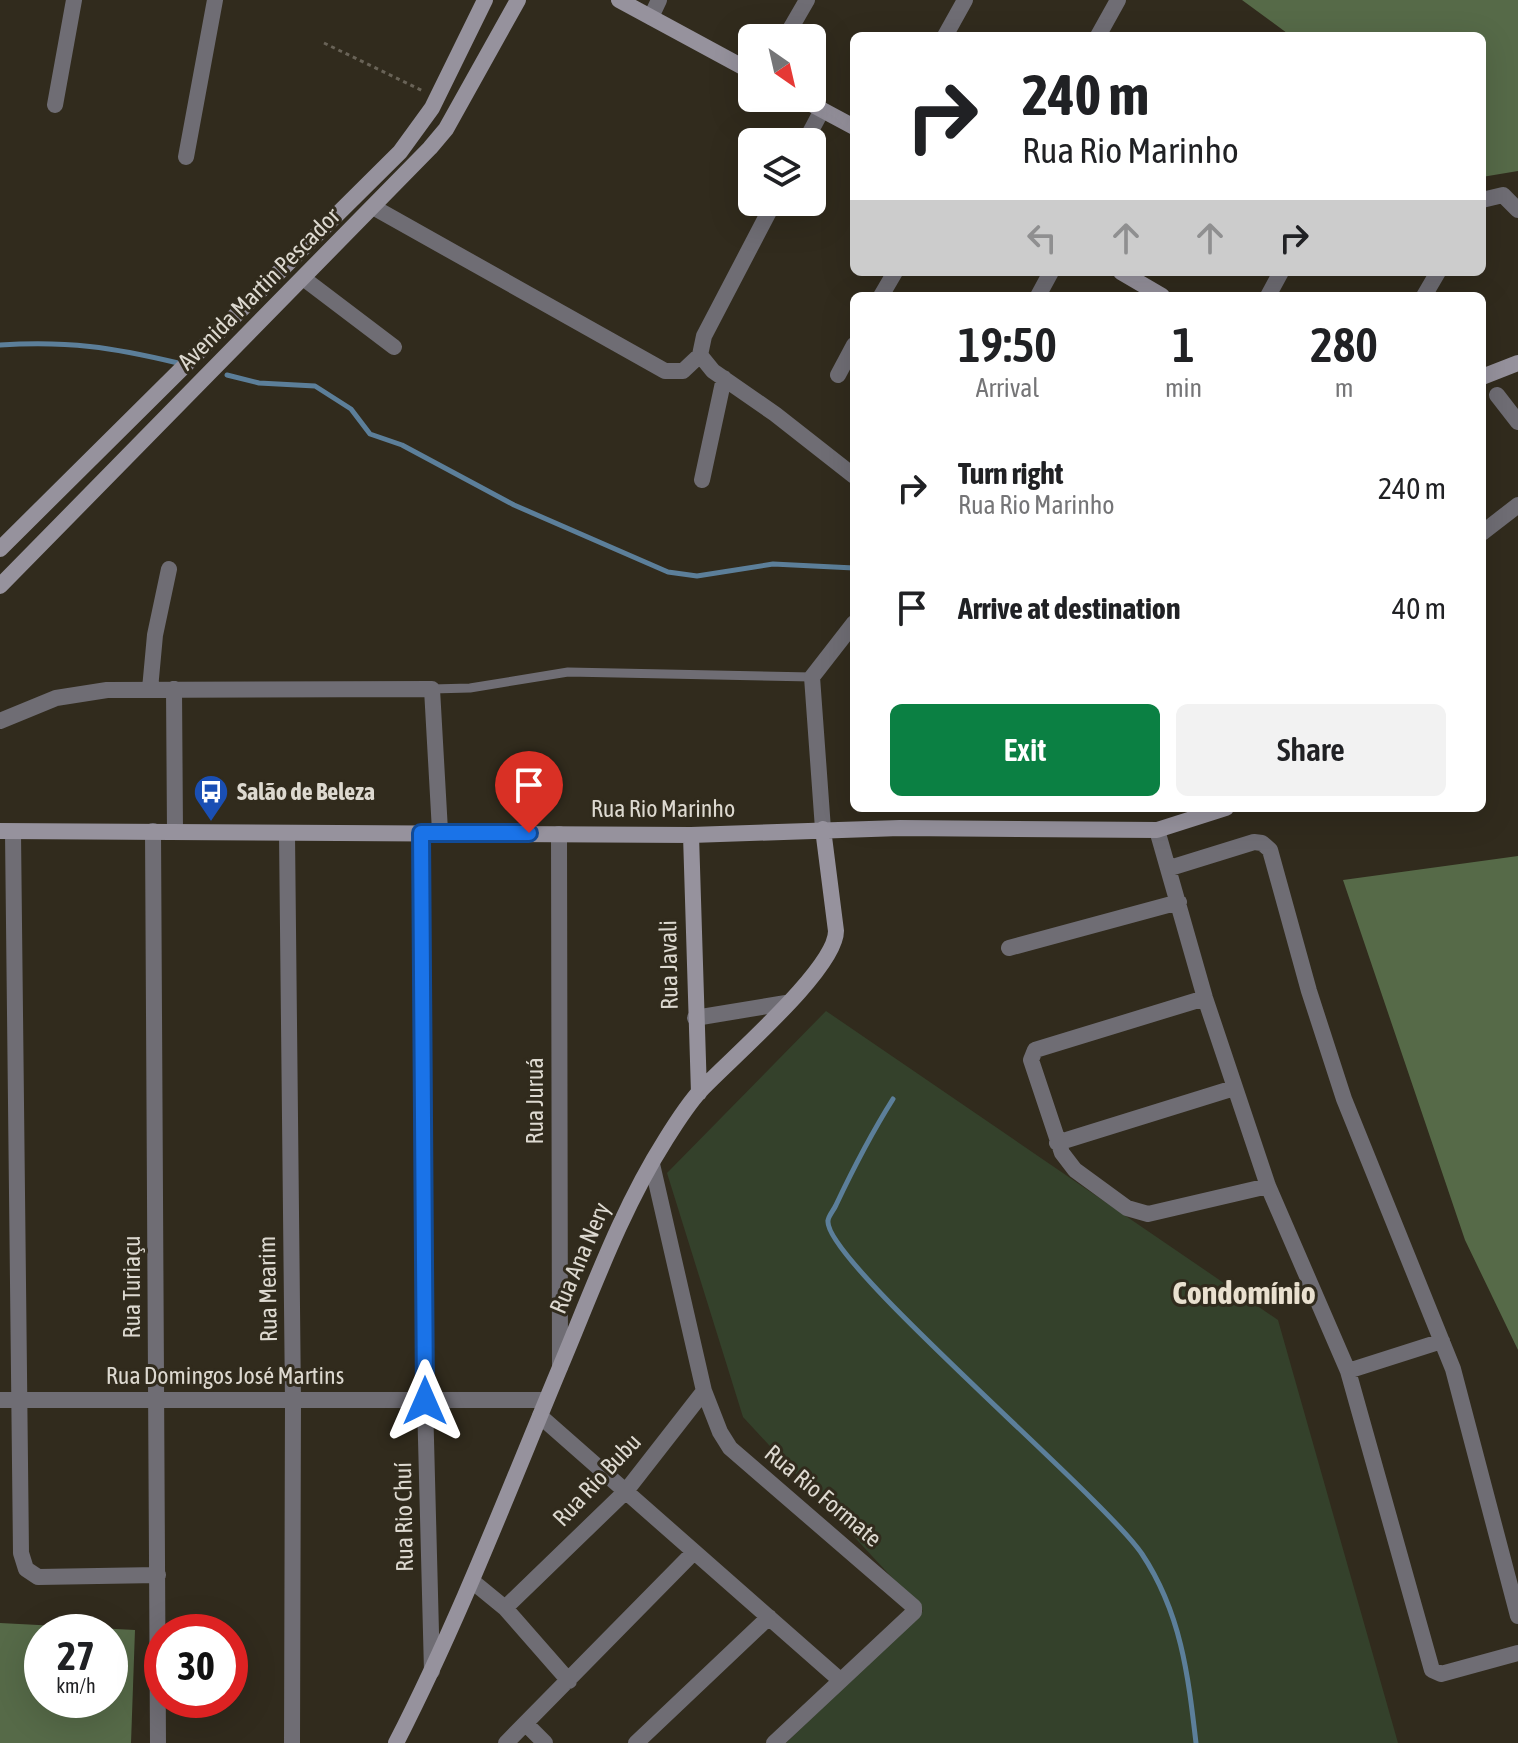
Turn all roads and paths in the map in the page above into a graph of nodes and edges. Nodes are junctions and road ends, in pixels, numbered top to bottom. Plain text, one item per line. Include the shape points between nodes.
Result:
1 (74, 0) edge
2 (215, 0) edge
3 (485, 0) edge
4 (518, 0) edge
5 (619, 0) edge
6 (659, 0) edge
7 (807, 0) edge
8 (965, 0) edge
9 (1118, 0) edge
10 (651, 17) junction
11 (793, 24) edge
12 (947, 32) edge
13 (1100, 32) edge
14 (324, 43) dead end
15 (738, 64) edge
16 (437, 98) junction
17 (55, 105) dead end
18 (826, 112) edge
19 (850, 125) edge
20 (186, 157) dead end
21 (1488, 197) edge
22 (373, 207) junction
23 (1518, 210) edge
24 (767, 216) edge
25 (1130, 276) edge
26 (303, 278) junction
27 (1156, 292) edge
28 (394, 347) dead end
29 (850, 352) edge
30 (700, 355) junction
31 (1518, 363) edge
32 (838, 375) dead end
33 (1486, 375) edge
34 (724, 378) junction
35 (1497, 395) dead end
36 (1518, 422) edge
37 (850, 473) edge
38 (702, 480) dead end
39 (1518, 505) edge
40 (1486, 530) edge
41 (0, 549) edge
42 (169, 569) dead end
43 (0, 586) edge
44 (850, 628) edge
45 (812, 677) junction
46 (150, 689) junction
47 (174, 689) junction
48 (432, 689) junction
49 (0, 721) edge
50 (1213, 812) edge
51 (823, 829) junction
52 (1157, 830) junction
53 (153, 831) junction
54 (440, 831) junction
55 (7, 832) edge
56 (175, 832) junction
57 (421, 833) junction
58 (287, 834) junction
59 (559, 834) junction
60 (691, 835) junction
61 (1170, 868) junction
62 (1179, 902) junction
63 (1009, 948) dead end
64 (1205, 998) junction
65 (786, 1003) junction
66 (695, 1018) junction
67 (1234, 1088) junction
68 (699, 1093) junction
69 (1057, 1143) junction
70 (652, 1164) junction
71 (1268, 1186) junction
72 (1442, 1341) junction
73 (560, 1369) junction
74 (1348, 1371) junction
75 (704, 1391) junction
76 (19, 1399) junction
77 (156, 1399) junction
78 (0, 1400) edge
79 (293, 1401) junction
80 (425, 1401) junction
81 (543, 1408) junction
82 (626, 1491) junction
83 (694, 1552) junction
84 (158, 1575) junction
85 (472, 1581) junction
86 (505, 1608) junction
87 (1518, 1616) edge
88 (769, 1617) junction
89 (1518, 1653) edge
90 (432, 1673) junction
91 (840, 1680) junction
92 (569, 1681) junction
93 (527, 1725) junction
94 (158, 1743) edge
95 (292, 1743) edge
96 (396, 1743) edge
97 (506, 1743) edge
98 (545, 1743) edge
99 (636, 1743) edge
100 (774, 1743) edge

1 - 17 street
2 - 20 street
3 - 16 street, Avenida Martin Pescador
4 - 22 street, Avenida Martin Pescador via 440,137
5 - 10 street
6 - 10 street
7 - 11 street
8 - 12 street
9 - 13 street
10 - 15 street
14 - 16 path
16 - 41 street, Avenida Martin Pescador via 400,152
18 - 19 street
21 - 23 street via 1508,198
22 - 26 street, Avenida Martin Pescador
22 - 30 street via 665,371 683,371
24 - 30 street via 704,336
25 - 27 street
26 - 28 street
26 - 43 street, Avenida Martin Pescador
29 - 32 street
30 - 34 street
31 - 33 street
34 - 37 street
34 - 38 street
35 - 36 street
39 - 40 street
42 - 46 street
44 - 45 street
45 - 48 lane via 568,672
45 - 51 street
46 - 47 street
46 - 49 street via 78,693
47 - 48 street
47 - 56 street
48 - 54 street
50 - 52 street, Rua Rio Marinho
51 - 52 street, Rua Rio Marinho
51 - 60 street, Rua Rio Marinho
51 - 65 street, Rua Ana Nery via 835,946
52 - 61 street
53 - 55 street, Rua Rio Marinho
53 - 56 street, Rua Rio Marinho
53 - 77 street, Rua Turiaçu
54 - 57 street, Rua Rio Marinho
54 - 59 street, Rua Rio Marinho
55 - 76 street
56 - 58 street, Rua Rio Marinho
57 - 58 street, Rua Rio Marinho
57 - 80 street, Rua Rio Chuí
58 - 79 street, Rua Mearim
59 - 60 street, Rua Rio Marinho
59 - 73 street, Rua Juruá
60 - 66 street, Rua Javali
61 - 62 street
61 - 72 street via 1254,842 1270,850 1331,1061
62 - 63 street
62 - 64 street
64 - 67 street
64 - 69 street via 1035,1050 1031,1060
65 - 66 street
65 - 68 street, Rua Ana Nery
66 - 68 street, Rua Javali
67 - 69 street
67 - 71 street
68 - 70 street, Rua Ana Nery
69 - 71 street via 1075,1170 1138,1213
70 - 73 street, Rua Ana Nery via 623,1217
70 - 75 street
71 - 74 street
72 - 74 street
72 - 87 street
73 - 81 street, Rua Ana Nery
74 - 89 street via 1432,1670 1441,1674
75 - 82 street, Rua Rio Bubu
75 - 91 street, Rua Rio Formate via 730,1448 914,1607
76 - 77 street, Rua Domingos José Martins
76 - 78 street, Rua Domingos José Martins
76 - 84 street via 21,1553 26,1569 38,1577
77 - 79 street, Rua Domingos José Martins
77 - 84 street, Rua Turiaçu
79 - 80 street, Rua Domingos José Martins
79 - 95 street, Rua Mearim
80 - 81 street, Rua Domingos José Martins
80 - 90 street, Rua Rio Chuí
81 - 82 street
81 - 85 street, Rua Ana Nery
82 - 83 street
82 - 86 street, Rua Rio Bubu
83 - 88 street
83 - 92 street
84 - 94 street, Rua Turiaçu
85 - 86 street
85 - 90 street, Rua Ana Nery
86 - 92 street
88 - 91 street
88 - 99 street
90 - 96 street, Rua Ana Nery
91 - 100 street
92 - 93 street
93 - 97 street
93 - 98 street

